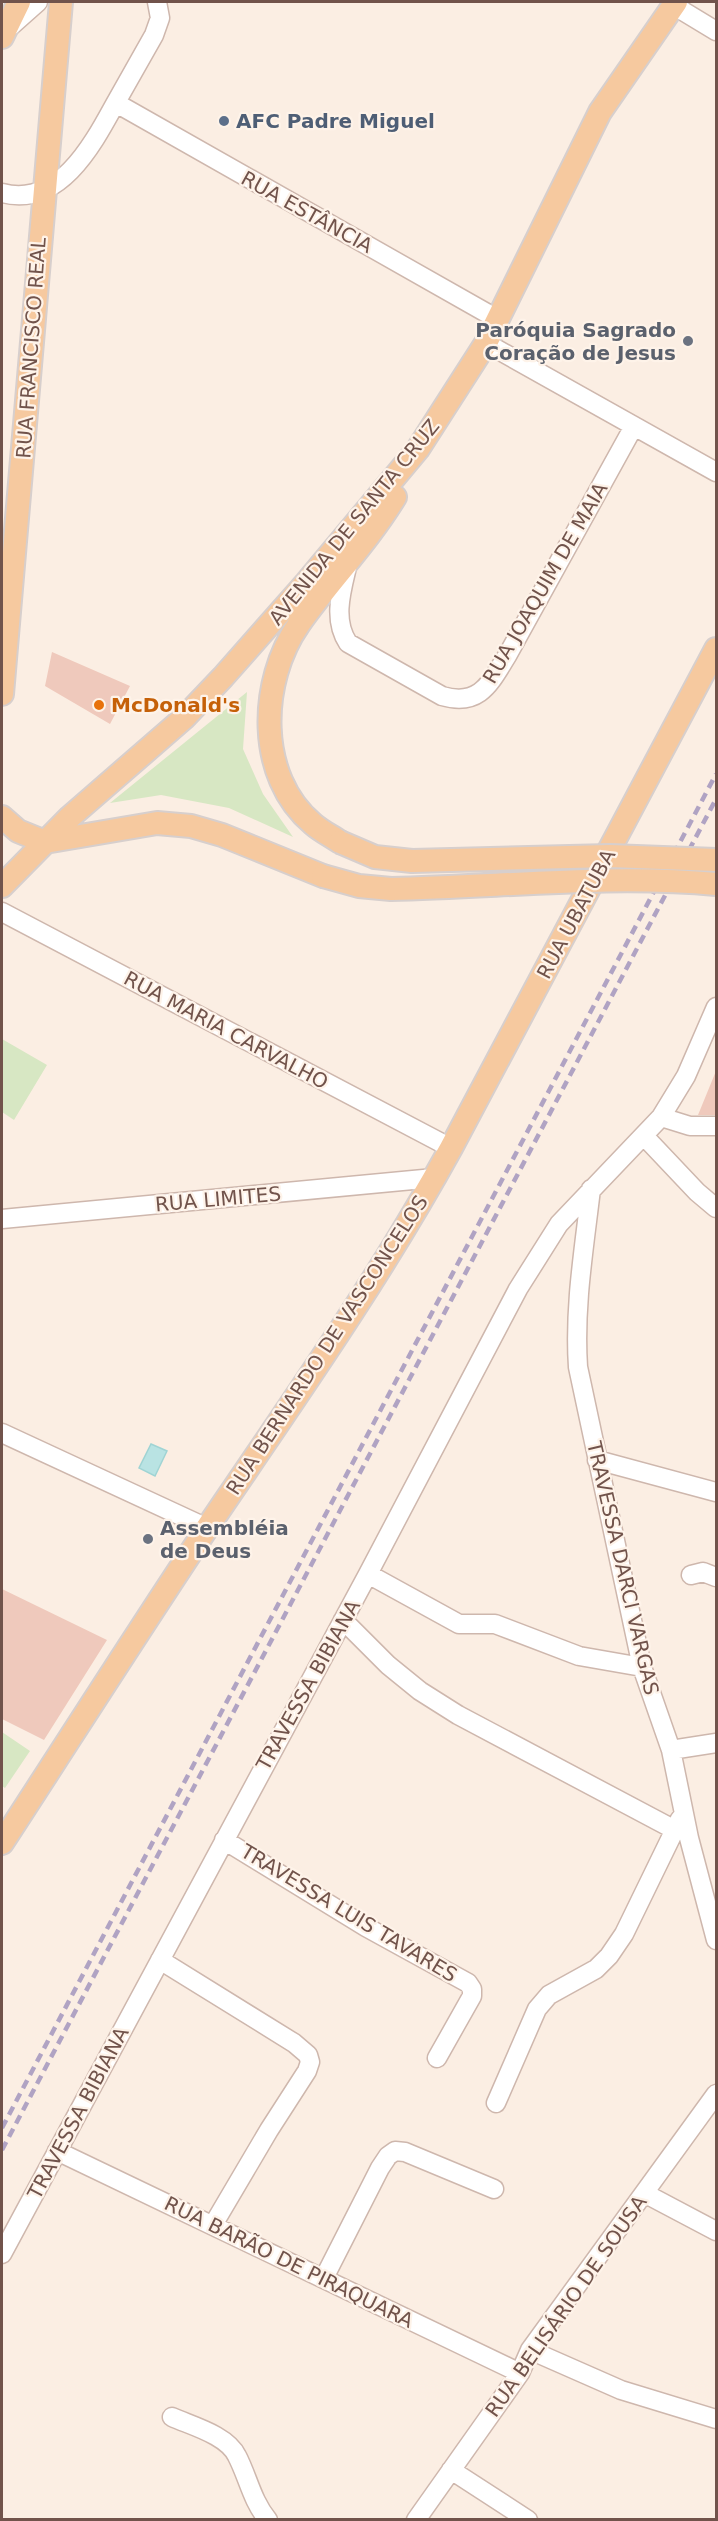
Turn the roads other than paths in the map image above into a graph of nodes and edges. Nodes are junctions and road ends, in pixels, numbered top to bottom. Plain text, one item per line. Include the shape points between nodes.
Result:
1 (19, 2) edge
2 (38, 2) edge
3 (60, 2) edge
4 (157, 2) edge
5 (173, 2) edge
6 (675, 3) edge
7 (158, 27) junction
8 (717, 31) edge
9 (2, 38) edge
10 (116, 103) junction
11 (43, 190) junction
12 (2, 193) edge
13 (499, 320) junction
14 (486, 343) junction
15 (634, 426) junction
16 (418, 449) junction
17 (717, 472) edge
18 (349, 562) junction
19 (717, 649) edge
20 (2, 694) edge
21 (2, 816) edge
22 (45, 842) junction
23 (717, 860) edge
24 (717, 884) edge
25 (2, 886) edge
26 (2, 912) edge
27 (717, 1007) edge
28 (661, 1117) junction
29 (717, 1126) edge
30 (644, 1136) junction
31 (451, 1148) junction
32 (434, 1178) junction
33 (591, 1189) junction
34 (717, 1208) edge
35 (2, 1219) edge
36 (2, 1432) edge
37 (597, 1460) junction
38 (717, 1492) edge
39 (207, 1528) junction
40 (368, 1574) junction
41 (691, 1575) dead end
42 (717, 1577) edge
43 (343, 1620) junction
44 (642, 1667) junction
45 (717, 1743) edge
46 (671, 1750) junction
47 (684, 1810) junction
48 (675, 1830) junction
49 (224, 1840) junction
50 (2, 1843) edge
51 (717, 1940) edge
52 (160, 1960) junction
53 (437, 2058) dead end
54 (717, 2094) edge
55 (496, 2103) dead end
56 (57, 2151) junction
57 (494, 2189) dead end
58 (644, 2193) junction
59 (213, 2225) junction
60 (717, 2230) edge
61 (2, 2254) edge
62 (324, 2278) junction
63 (530, 2350) junction
64 (520, 2373) junction
65 (172, 2417) dead end
66 (717, 2419) edge
67 (451, 2470) junction
68 (268, 2520) edge
69 (416, 2520) edge
70 (528, 2520) edge

1 - 9 main road
2 - 9 street
3 - 11 main road, RUA FRANCISCO REAL
4 - 7 street
5 - 7 street
6 - 8 street
6 - 13 main road, AVENIDA DE SANTA CRUZ via 600,112
7 - 10 street
10 - 11 street via 88,152
10 - 13 street, RUA ESTÂNCIA
11 - 12 street via 22,196
11 - 20 main road, RUA FRANCISCO REAL
13 - 14 main road, AVENIDA DE SANTA CRUZ
14 - 15 street
14 - 16 main road, AVENIDA DE SANTA CRUZ
15 - 17 street
15 - 18 street, RUA JOAQUIM DE MAIA via 507,656 476,695 460,699 442,696 348,643 339,610
16 - 18 main road via 390,505
16 - 22 main road, AVENIDA DE SANTA CRUZ via 223,677
18 - 23 main road, bridge via 298,625 273,687 272,753 282,783 313,824 340,842 375,857 412,861 610,856
19 - 31 main road, RUA UBATUBA
21 - 22 main road via 18,831
22 - 24 main road, bridge via 157,823 191,826 222,835 323,876 360,886 391,889 624,881
22 - 25 main road, AVENIDA DE SANTA CRUZ
26 - 31 street, RUA MARIA CARVALHO
27 - 28 street, TRAVESSA BIBIANA via 686,1076
28 - 29 street via 690,1126
28 - 30 street, TRAVESSA BIBIANA
30 - 33 street, TRAVESSA BIBIANA
30 - 34 street
31 - 32 main road, RUA UBATUBA
32 - 35 street, RUA LIMITES
32 - 39 main road, RUA BERNARDO DE VASCONCELOS via 367,1291
33 - 37 street, TRAVESSA DARCI VARGAS via 576,1330 578,1367
33 - 40 street, TRAVESSA BIBIANA via 559,1224 518,1289
36 - 39 street
37 - 38 street
37 - 44 street, TRAVESSA DARCI VARGAS
39 - 50 main road, RUA BERNARDO DE VASCONCELOS
40 - 43 street, TRAVESSA BIBIANA
40 - 44 street via 459,1624 495,1624 579,1656
41 - 42 street via 703,1572
43 - 48 street via 404,1678 458,1715
43 - 49 street, TRAVESSA BIBIANA
44 - 46 street, TRAVESSA DARCI VARGAS
45 - 46 street
46 - 47 street, TRAVESSA DARCI VARGAS
47 - 48 street
47 - 51 street, TRAVESSA DARCI VARGAS
48 - 55 street via 624,1934 609,1956 596,1969 549,1995 537,2009
49 - 52 street, TRAVESSA BIBIANA
49 - 53 street, TRAVESSA LUIS TAVARES via 472,1989 468,2004
52 - 56 street, TRAVESSA BIBIANA
52 - 59 street via 294,2043 310,2062
54 - 58 street, RUA BELISÁRIO DE SOUSA
56 - 59 street, RUA BARÃO DE PIRAQUARA
56 - 61 street, TRAVESSA BIBIANA
57 - 62 street via 395,2151 380,2168
58 - 60 street
58 - 63 street, RUA BELISÁRIO DE SOUSA
59 - 62 street, RUA BARÃO DE PIRAQUARA
62 - 64 street, RUA BARÃO DE PIRAQUARA
63 - 64 street, RUA BELISÁRIO DE SOUSA
63 - 66 street via 621,2390
64 - 67 street, RUA BELISÁRIO DE SOUSA
65 - 68 street via 219,2439 236,2454 246,2482
67 - 69 street, RUA BELISÁRIO DE SOUSA
67 - 70 street

